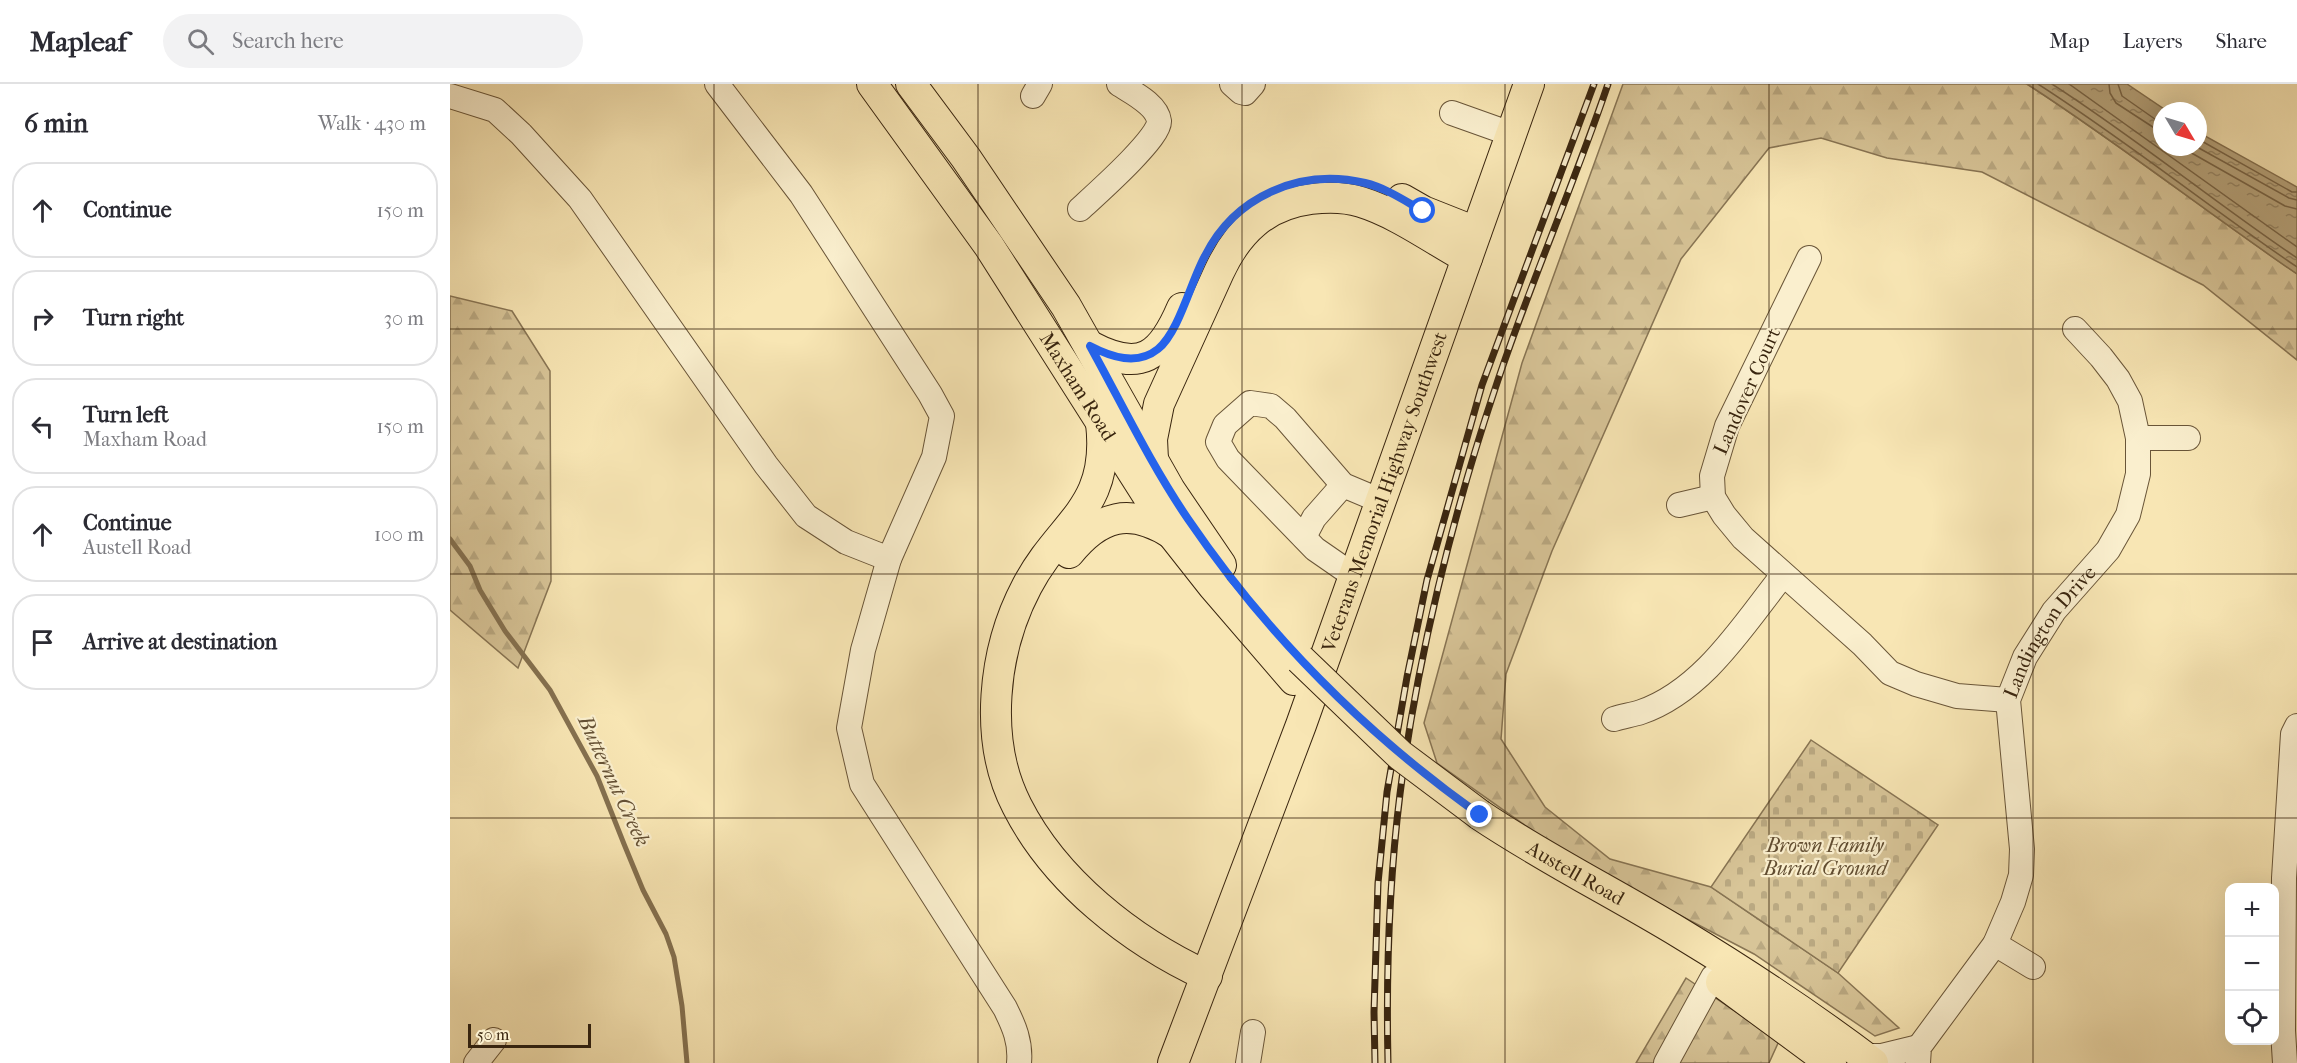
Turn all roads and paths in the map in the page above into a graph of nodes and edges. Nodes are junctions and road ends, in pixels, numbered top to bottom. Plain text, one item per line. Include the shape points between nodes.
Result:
1 (717, 84) edge
2 (872, 84) edge
3 (911, 84) edge
4 (1119, 84) edge
5 (1232, 84) edge
6 (1253, 84) edge
7 (1529, 84) edge
8 (450, 96) edge
9 (1452, 113) dead end
10 (1511, 134) junction
11 (1080, 209) dead end
12 (1472, 245) junction
13 (1809, 258) dead end
14 (2074, 328) dead end
15 (1090, 346) junction
16 (1101, 423) junction
17 (2138, 438) junction
18 (2188, 438) dead end
19 (1153, 460) junction
20 (1343, 485) junction
21 (1713, 497) junction
22 (1381, 501) junction
23 (1678, 505) dead end
24 (1172, 534) junction
25 (1304, 537) junction
26 (888, 559) junction
27 (1783, 575) junction
28 (1354, 576) junction
29 (1258, 626) junction
30 (1297, 670) joint
31 (2008, 700) junction
32 (1614, 719) dead end
33 (2297, 726) edge
34 (1477, 824) junction
35 (1995, 944) junction
36 (2290, 955) edge
37 (1210, 967) junction
38 (2033, 968) dead end
39 (1713, 977) junction
40 (1253, 1032) dead end
41 (494, 1040) dead end
42 (1918, 1055) edge
43 (1868, 1060) edge
44 (1826, 1061) edge
45 (476, 1063) edge
46 (1019, 1063) edge
47 (1173, 1063) edge
48 (1248, 1063) edge
49 (1666, 1063) edge
50 (2285, 1063) edge

1 - 26 street via 801,194 942,416 933,457
2 - 16 main road, Maxham Road via 989,246
3 - 15 main road, Maxham Road via 999,206
4 - 11 street via 1156,113 1158,127 1146,146
5 - 6 street via 1245,93
7 - 10 main road, Veterans Memorial Highway Southwest
8 - 26 street via 495,110 580,199 806,516 846,542
9 - 10 street
10 - 12 main road, Veterans Memorial Highway Southwest
12 - 15 main road via 1423,211 1366,183 1313,180 1282,186 1254,200 1220,232 1204,257 1171,334 1156,351 1127,359
12 - 19 main road via 1349,199 1295,201 1266,213 1237,241 1219,272 1160,404
12 - 22 main road, Veterans Memorial Highway Southwest
13 - 21 street, Landover Court via 1727,426 1712,476
14 - 17 street, Landington Drive via 2118,379 2130,401
15 - 19 main road, Maxham Road
16 - 24 main road, Maxham Road
16 - 37 main road via 1103,458 1096,487 1027,586 1009,627 997,692 999,747 1016,804 1044,848 1074,883 1155,948
17 - 18 street
17 - 31 street, Landington Drive via 2138,474 2128,515 2108,550 2054,611 2025,657
19 - 29 main road, Maxham Road
20 - 22 street
20 - 25 street via 1314,518
20 - 25 street via 1271,406 1250,403 1225,425 1218,442 1228,459
21 - 23 street
21 - 27 street via 1743,538
22 - 28 main road, Veterans Memorial Highway Southwest
24 - 29 main road, Maxham Road
24 - 37 main road via 1144,520 1116,518 1082,537 1067,555 1042,591 1021,636 1012,687 1012,731 1031,796 1062,843 1133,910
25 - 28 street
26 - 46 street via 863,650 849,728 862,784 1005,1008 1015,1029
27 - 31 street via 1890,673 1957,696
27 - 32 street via 1700,675 1659,703
28 - 37 main road, Veterans Memorial Highway Southwest
29 - 30 main road, Maxham Road
30 - 34 main road, Austell Road via 1380,761
31 - 35 street, Landington Drive via 2021,875
33 - 36 street via 2293,734 2284,867
34 - 39 main road, Austell Road via 1517,861
34 - 43 main road, Austell Road via 1536,851 1680,932 1783,998
35 - 38 street
35 - 42 street, Landington Drive
36 - 50 street via 2283,1031
37 - 47 main road, Veterans Memorial Highway Southwest
39 - 44 main road, Austell Road
39 - 49 street
40 - 48 street
41 - 45 street
42 - 43 street, Landington Drive

